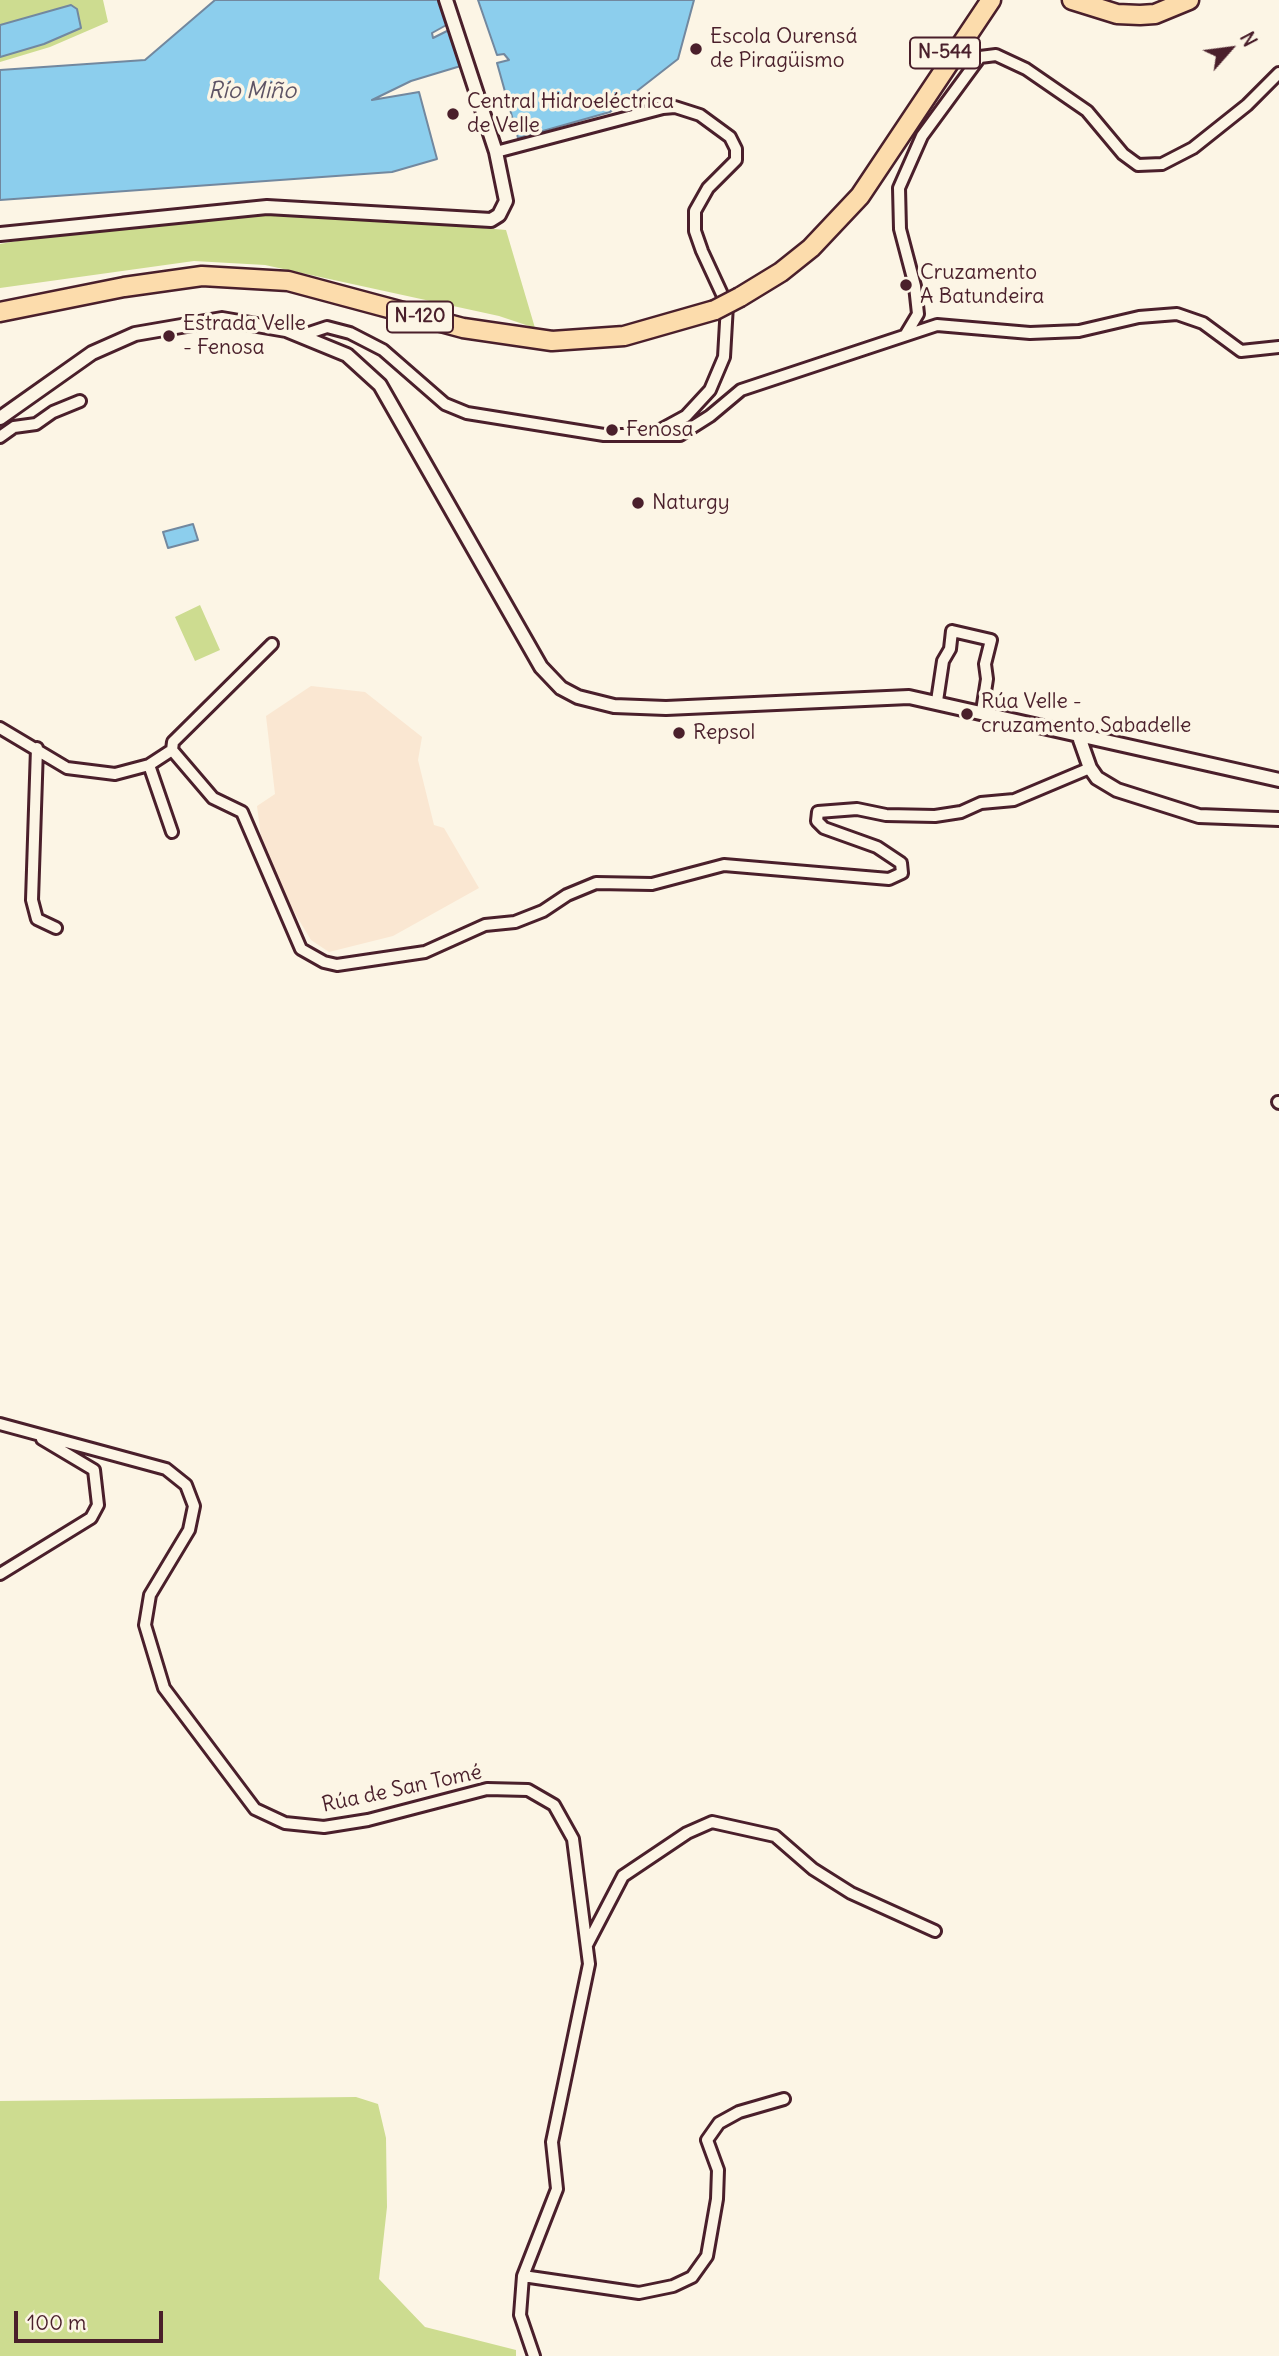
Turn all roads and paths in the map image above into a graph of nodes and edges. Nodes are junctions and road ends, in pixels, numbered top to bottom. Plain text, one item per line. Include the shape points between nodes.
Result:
1 (446, 0) edge
2 (1072, 0) edge
3 (1178, 0) edge
4 (1189, 0) edge
5 (987, 2) edge
6 (1155, 14) junction
7 (1279, 73) edge
8 (917, 111) joint
9 (496, 152) junction
10 (0, 234) edge
11 (124, 287) junction
12 (0, 302) edge
13 (0, 312) edge
14 (906, 334) junction
15 (303, 335) junction
16 (1279, 347) edge
17 (80, 401) dead end
18 (0, 418) edge
19 (651, 436) junction
20 (0, 437) edge
21 (272, 644) dead end
22 (937, 701) junction
23 (982, 711) junction
24 (0, 728) edge
25 (1078, 734) junction
26 (37, 748) junction
27 (172, 750) junction
28 (149, 765) junction
29 (1090, 768) junction
30 (1279, 780) edge
31 (1279, 819) edge
32 (172, 832) dead end
33 (56, 928) dead end
34 (0, 1424) edge
35 (32, 1432) junction
36 (0, 1574) edge
37 (935, 1931) dead end
38 (586, 1946) junction
39 (785, 2099) dead end
40 (523, 2276) junction
41 (534, 2356) edge

1 - 9 street
2 - 6 highway via 1117,14
3 - 6 highway
4 - 6 highway
5 - 8 highway, N-544 via 939,64
7 - 14 street via 1193,148 1162,164 1138,165 1087,111 1027,69 996,55 980,57 922,136 899,188 900,229 918,314
8 - 11 highway, N-120, bridge via 860,196 781,272 715,310 624,337 552,341 463,328 288,281 202,276
9 - 10 street via 506,201 491,220 267,207
9 - 19 street via 675,107 700,115 730,137 736,160 708,188 695,211 695,231 727,305 724,357 710,390 686,416
11 - 12 highway
11 - 13 highway, N-120
14 - 16 street via 937,325 1030,334 1079,331 1139,317 1177,314 1203,323 1241,351
14 - 19 street via 741,390 680,435
15 - 18 street via 222,319 135,334 92,353
15 - 19 street via 327,327 350,333 383,350 445,404 467,413 604,435
15 - 22 street via 347,355 380,385 541,667 561,688 595,702 639,708 888,696
17 - 20 street
21 - 27 street via 173,742
22 - 23 street
22 - 23 street via 952,631 991,640
23 - 25 street
24 - 26 street
25 - 29 street
25 - 30 street
26 - 28 street via 68,768 115,774
26 - 33 street via 32,900 37,919
27 - 28 street
27 - 29 street via 213,798 242,812 301,949 337,965 425,952 485,925 515,922 543,911 596,883 652,884 724,865 889,879 902,873 901,863 877,847 824,828 817,821 818,812 857,809 936,816 961,812 981,803 1014,800
28 - 32 street
29 - 31 street via 1117,790 1199,816
34 - 35 street, Rúa de San Tomé
35 - 36 street via 94,1469 98,1505 92,1518
35 - 38 street, Rúa de San Tomé via 166,1469 186,1485 194,1506 189,1530 150,1595 145,1625 164,1688 255,1809 285,1823 324,1827 487,1789 528,1790 554,1805 573,1839
37 - 38 street via 851,1893 813,1869 775,1836 712,1822 687,1833 623,1876
38 - 40 street, Rúa de San Tomé via 589,1964 552,2142 556,2189
39 - 40 street via 739,2112 719,2123 707,2140 718,2170 718,2199 706,2256 692,2277 639,2293
40 - 41 street, Rúa de San Tomé via 520,2315

